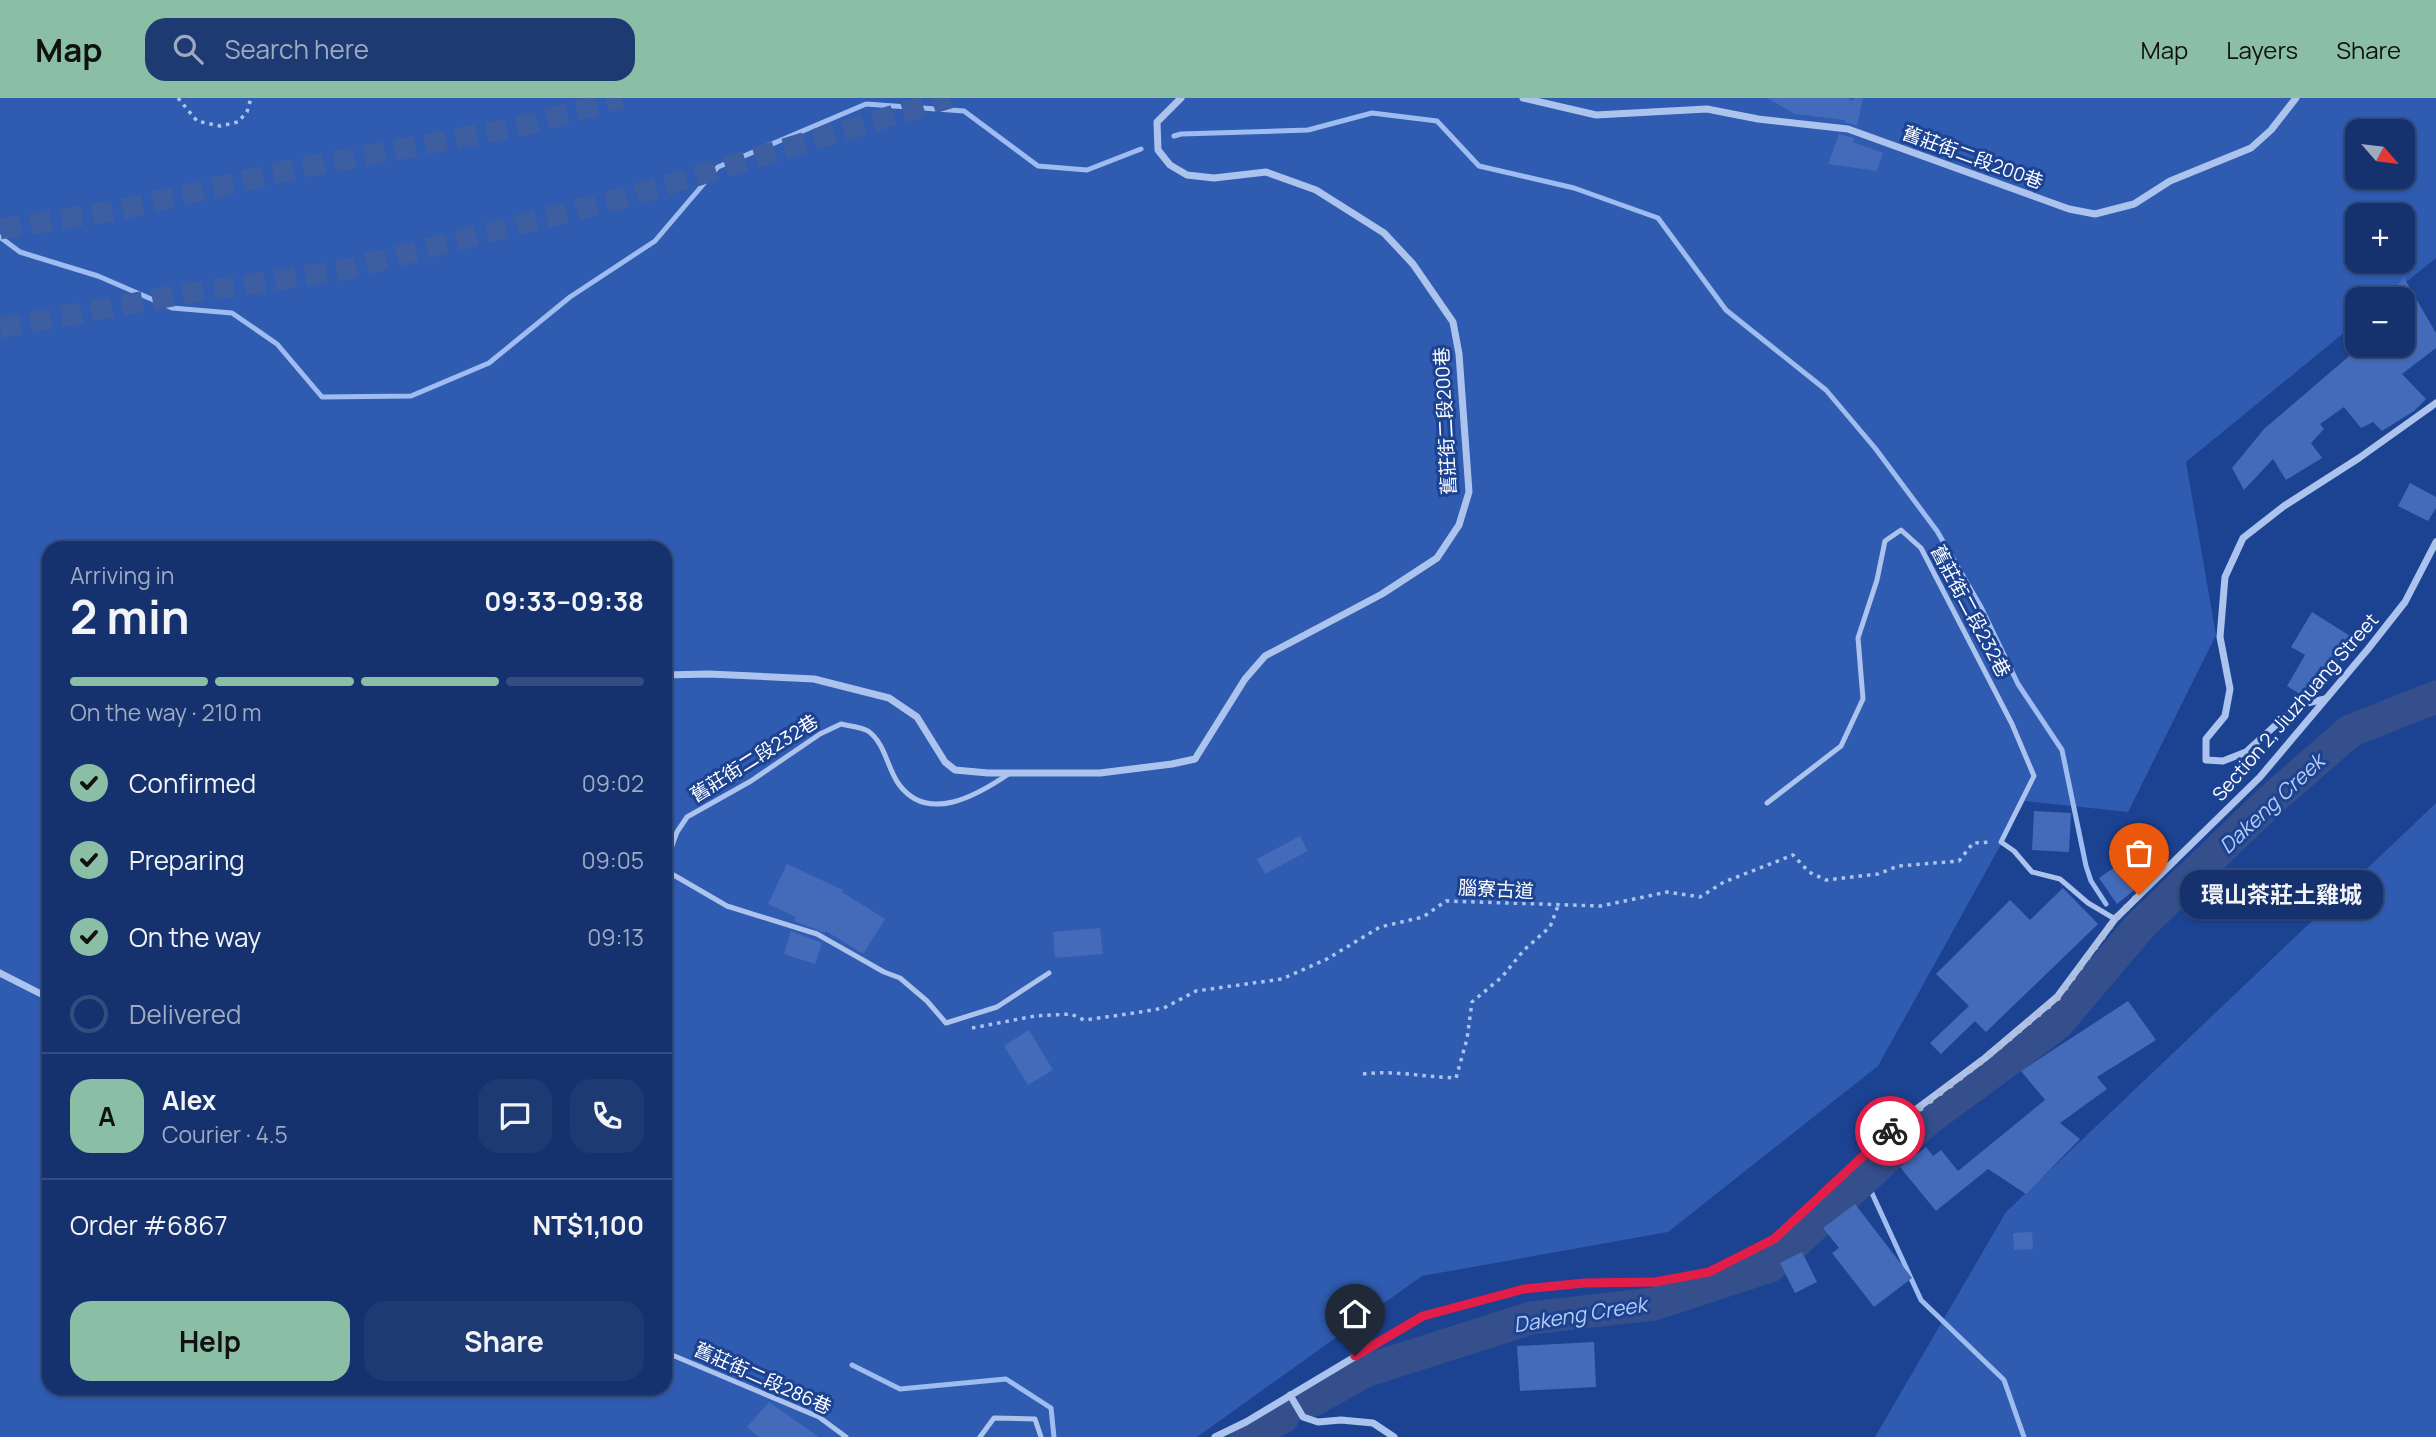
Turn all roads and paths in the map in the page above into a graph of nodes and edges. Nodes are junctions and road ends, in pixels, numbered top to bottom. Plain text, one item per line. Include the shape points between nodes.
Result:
1 (178, 98) edge
2 (251, 98) edge
3 (1181, 98) edge
4 (1523, 98) edge
5 (2296, 98) edge
6 (2436, 403) edge
7 (2436, 542) edge
8 (672, 674) edge
9 (2326, 699) junction
10 (1012, 771) junction
11 (1767, 803) dead end
12 (2001, 842) junction
13 (672, 847) edge
14 (672, 872) edge
15 (1558, 906) junction
16 (2118, 915) junction
17 (0, 973) edge
18 (1049, 973) dead end
19 (42, 994) edge
20 (946, 1023) junction
21 (1363, 1074) dead end
22 (672, 1355) edge
23 (1290, 1395) junction
24 (845, 1437) edge
25 (980, 1437) edge
26 (1041, 1437) edge
27 (1215, 1437) edge
28 (1394, 1437) edge

1 - 2 path via 197,121 220,126 239,122
3 - 10 street, 舊莊街二段200巷 via 1157,122 1158,150 1170,165 1187,175 1214,178 1266,172 1316,191 1384,233 1413,264 1453,322 1469,492 1459,525 1437,558 1382,594 1265,656 1245,679 1195,759 1100,773
4 - 5 street, 舊莊街二段200巷 via 1596,115 1707,109 1848,129 2069,209 2095,214 2134,204 2170,181 2251,148
6 - 9 street via 2243,538 2225,576 2220,637 2230,689 2225,716 2206,739 2206,760 2223,761 2246,752 2298,705
7 - 9 street, Section 2, Jiuzhuang Street via 2405,603
8 - 10 street, 舊莊街二段200巷 via 814,679 889,698 917,716 945,762 955,770
9 - 16 street, Section 2, Jiuzhuang Street via 2260,777
10 - 13 lane, 舊莊街二段232巷 via 984,791 957,802 933,804 911,796 897,782 887,755 867,730 841,724 687,817
11 - 12 lane, 舊莊街二段232巷 via 1840,746 1863,699 1857,638 1885,541 1901,530 1922,548 2034,776
12 - 15 path, 腦寮古道 via 1973,843 1959,861 1898,866 1878,874 1826,880 1809,872 1793,855 1724,882 1700,897 1667,892 1601,906
12 - 16 lane via 2032,872 2060,878 2088,903
14 - 20 lane, 舊莊街二段232巷 via 727,906 817,934 900,978
15 - 20 path, 腦寮古道 via 1446,901 1423,917 1380,927 1282,979 1196,991 1164,1008 1084,1020 1072,1014 1035,1016 975,1029
15 - 21 path via 1550,927 1472,1002 1456,1078 1386,1071
16 - 23 street, Section 2, Jiuzhuang Street via 2057,998 1903,1119 1774,1239 1709,1272 1655,1282 1524,1289 1423,1316
17 - 19 street
18 - 20 lane via 997,1007
22 - 24 lane, 舊莊街二段286巷 via 819,1417
23 - 27 street, Section 2, Jiuzhuang Street
23 - 28 street via 1303,1417 1318,1422 1373,1423
25 - 26 lane via 994,1418 1035,1419

